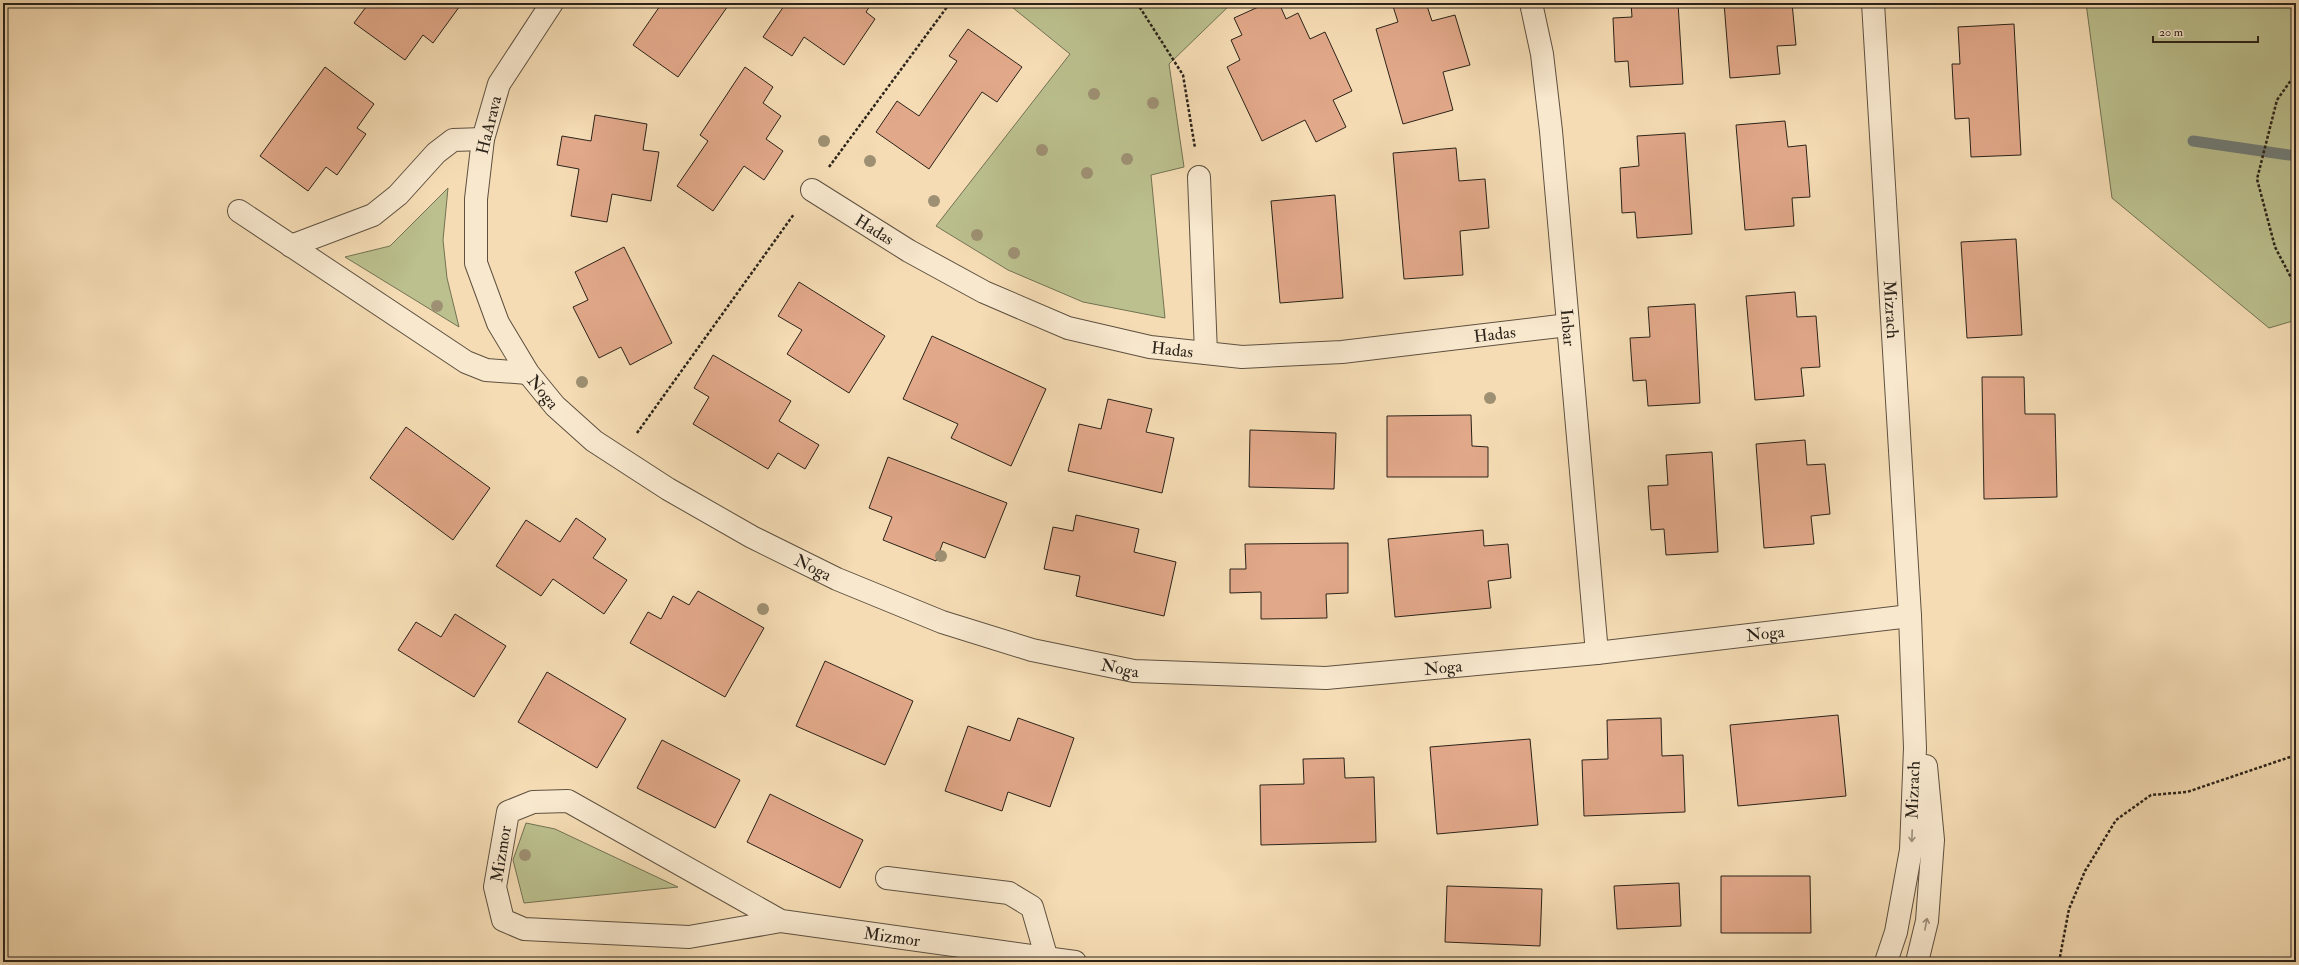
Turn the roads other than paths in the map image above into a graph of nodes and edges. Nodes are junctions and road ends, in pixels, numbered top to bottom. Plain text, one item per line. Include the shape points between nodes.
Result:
1 (552, 3) edge
2 (1531, 3) edge
3 (1873, 3) edge
4 (483, 139) junction
5 (1199, 177) road end
6 (812, 190) road end
7 (239, 211) dead end
8 (291, 246) junction
9 (476, 263) joint
10 (1568, 325) junction
11 (1206, 353) junction
12 (528, 373) junction
13 (1910, 616) junction
14 (1597, 654) junction
15 (887, 878) dead end
16 (781, 921) junction
17 (1047, 959) junction
18 (1075, 962) edge
19 (1886, 962) edge
20 (1917, 962) edge

1 - 4 street, HaArava via 499,84
2 - 10 street, Inbar via 1542,54 1551,131
3 - 13 street, Mizrach
4 - 8 street via 453,140 436,152 398,195 373,215
4 - 9 street, HaArava via 476,199
5 - 11 street
6 - 11 street, Hadas via 910,251 984,292 1068,328 1150,347
7 - 8 street
8 - 12 street via 466,362 486,370
9 - 12 street, Noga via 498,323
10 - 11 street, Hadas via 1342,352 1242,357
10 - 14 street, Inbar
12 - 14 street, Noga via 556,406 594,441 668,489 752,537 837,579 942,622 1032,650 1134,671 1326,678
13 - 14 street, Noga
13 -> 19 street, Mizrach via 1915,748 1911,850 1896,932
20 -> 13 street, Mizrach via 1927,921 1933,840
15 - 17 street via 1009,894 1032,907
16 - 16 street, Mizmor via 689,937 524,929 503,920 495,887 508,812 533,802 568,801
16 - 17 street, Mizmor
17 - 18 street, Mizmor

